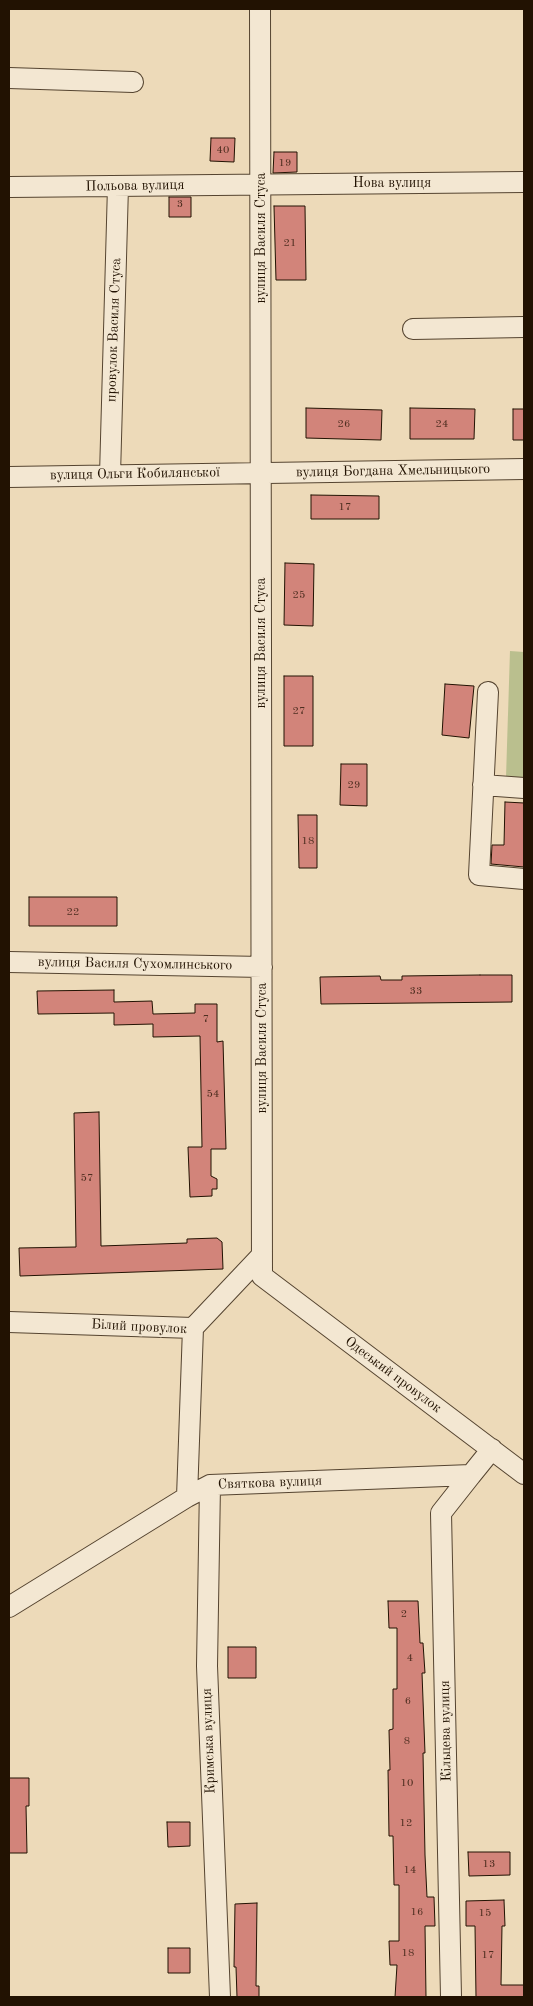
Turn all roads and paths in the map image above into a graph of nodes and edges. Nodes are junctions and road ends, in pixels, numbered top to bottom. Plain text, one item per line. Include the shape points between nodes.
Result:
1 (260, 9) edge
2 (9, 78) edge
3 (133, 82) dead end
4 (524, 182) edge
5 (261, 184) junction
6 (118, 186) junction
7 (9, 187) edge
8 (524, 327) edge
9 (412, 329) dead end
10 (524, 469) edge
11 (261, 472) junction
12 (110, 475) junction
13 (9, 476) edge
14 (488, 692) dead end
15 (484, 785) junction
16 (524, 788) edge
17 (524, 879) edge
18 (9, 962) edge
19 (262, 967) junction
20 (262, 1255) junction
21 (262, 1276) joint
22 (9, 1322) edge
23 (193, 1328) junction
24 (492, 1449) junction
25 (524, 1474) edge
26 (471, 1476) junction
27 (210, 1485) junction
28 (187, 1497) junction
29 (9, 1607) edge
30 (220, 1997) edge
31 (452, 1997) edge

1 - 5 street, вулиця Василя Стуса
2 - 3 street
4 - 5 street, Нова вулиця
5 - 6 street, Польова вулиця
5 - 11 street, вулиця Василя Стуса
6 - 7 street, Польова вулиця
6 - 12 street, провулок Василя Стуса
8 - 9 street
10 - 11 street, вулиця Богдана Хмельницького
11 - 12 street, вулиця Ольги Кобилянської
11 - 19 street, вулиця Василя Стуса
12 - 13 street, вулиця Ольги Кобилянської
14 - 15 street
15 - 16 street
15 - 17 street via 479,875
18 - 19 street, вулиця Василя Сухомлинського
19 - 20 street, вулиця Василя Стуса
20 - 21 street, вулиця Василя Стуса
20 - 23 street
21 - 24 street, Одеський провулок
22 - 23 street, Білий провулок
23 - 28 street, Білий провулок
24 - 25 street, Одеський провулок
24 - 26 street
26 - 27 street, Святкова вулиця
26 - 31 street, Кільцева вулиця via 442,1513
27 - 28 street, Святкова вулиця
27 - 30 street, Кримська вулиця via 207,1666
28 - 29 street, Святкова вулиця

